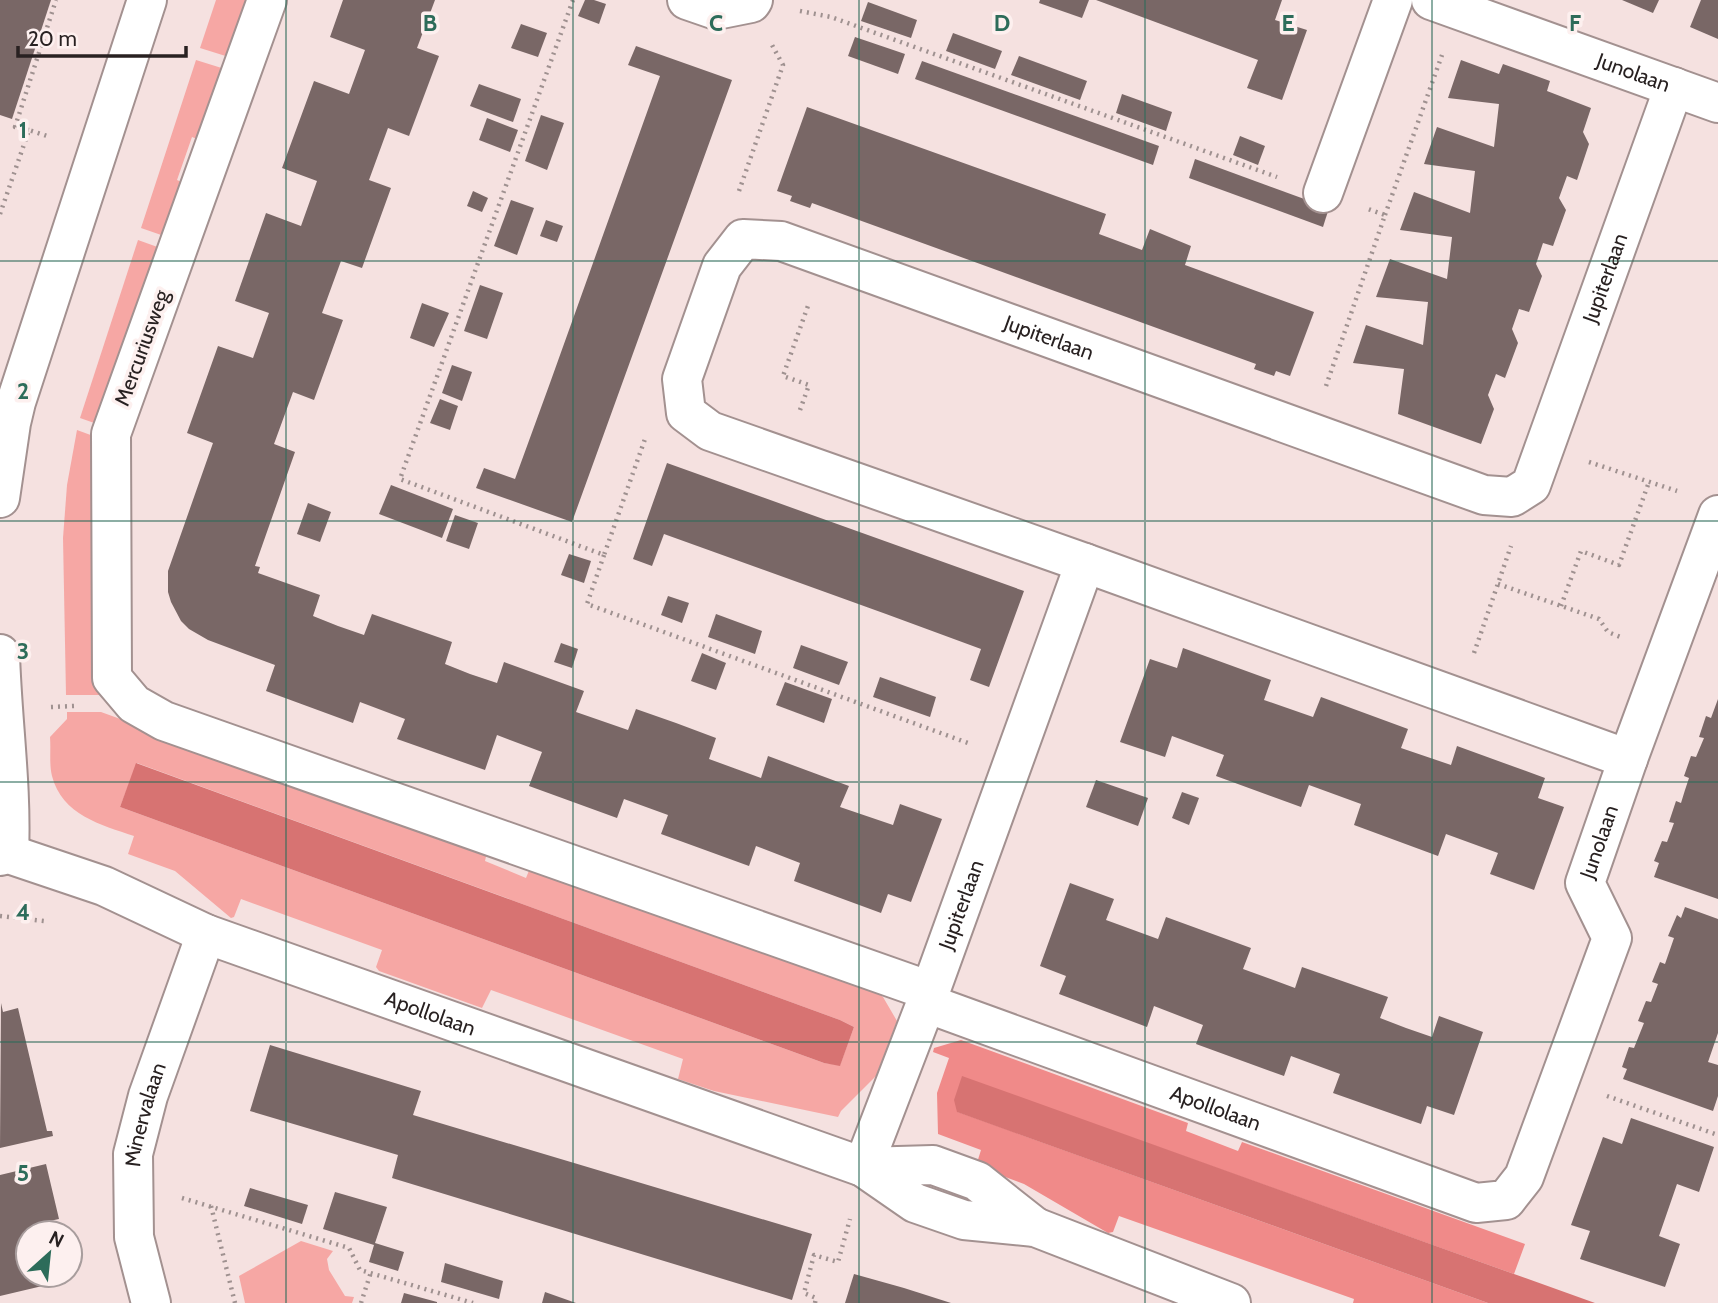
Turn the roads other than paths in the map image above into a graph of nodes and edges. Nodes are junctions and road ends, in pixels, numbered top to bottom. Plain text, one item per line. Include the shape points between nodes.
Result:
1 (148, 0) edge
2 (267, 0) edge
3 (687, 0) edge
4 (1393, 0) edge
5 (752, 1) edge
6 (1445, 5) edge
7 (1674, 87) junction
8 (1718, 103) edge
9 (1323, 193) road end
10 (0, 498) edge
11 (1718, 515) edge
12 (1085, 563) junction
13 (0, 654) edge
14 (134, 704) joint
15 (1, 708) edge
16 (1628, 759) junction
17 (4, 855) edge
18 (206, 933) junction
19 (928, 997) junction
20 (863, 1167) junction
21 (1506, 1200) joint
22 (151, 1303) edge
23 (1231, 1303) edge

1 - 10 street via 16,402
2 - 14 street, Mercuriusweg via 111,434 112,678
3 - 5 street via 716,10
4 - 9 street
6 - 7 street, Junolaan
7 - 8 street, Junolaan
7 - 12 street, Jupiterlaan via 1531,485 1512,497 1484,495 781,241 743,239 722,266 682,379 686,413 710,431
11 - 16 street, Junolaan
12 - 16 street
12 - 19 street, Jupiterlaan
13 - 15 street
14 - 19 street, Apollolaan via 164,721
15 - 17 street via 11,812
16 - 21 street, Junolaan via 1585,883 1612,938 1524,1177
17 - 18 street, Apollolaan via 104,886
18 - 20 street, Apollolaan
18 - 22 street, Minervalaan via 148,1096 133,1154 134,1237
19 - 20 street, Jupiterlaan
19 - 21 street, Apollolaan via 1476,1203
20 - 23 street, Apollolaan via 915,1203 964,1220 1035,1227

